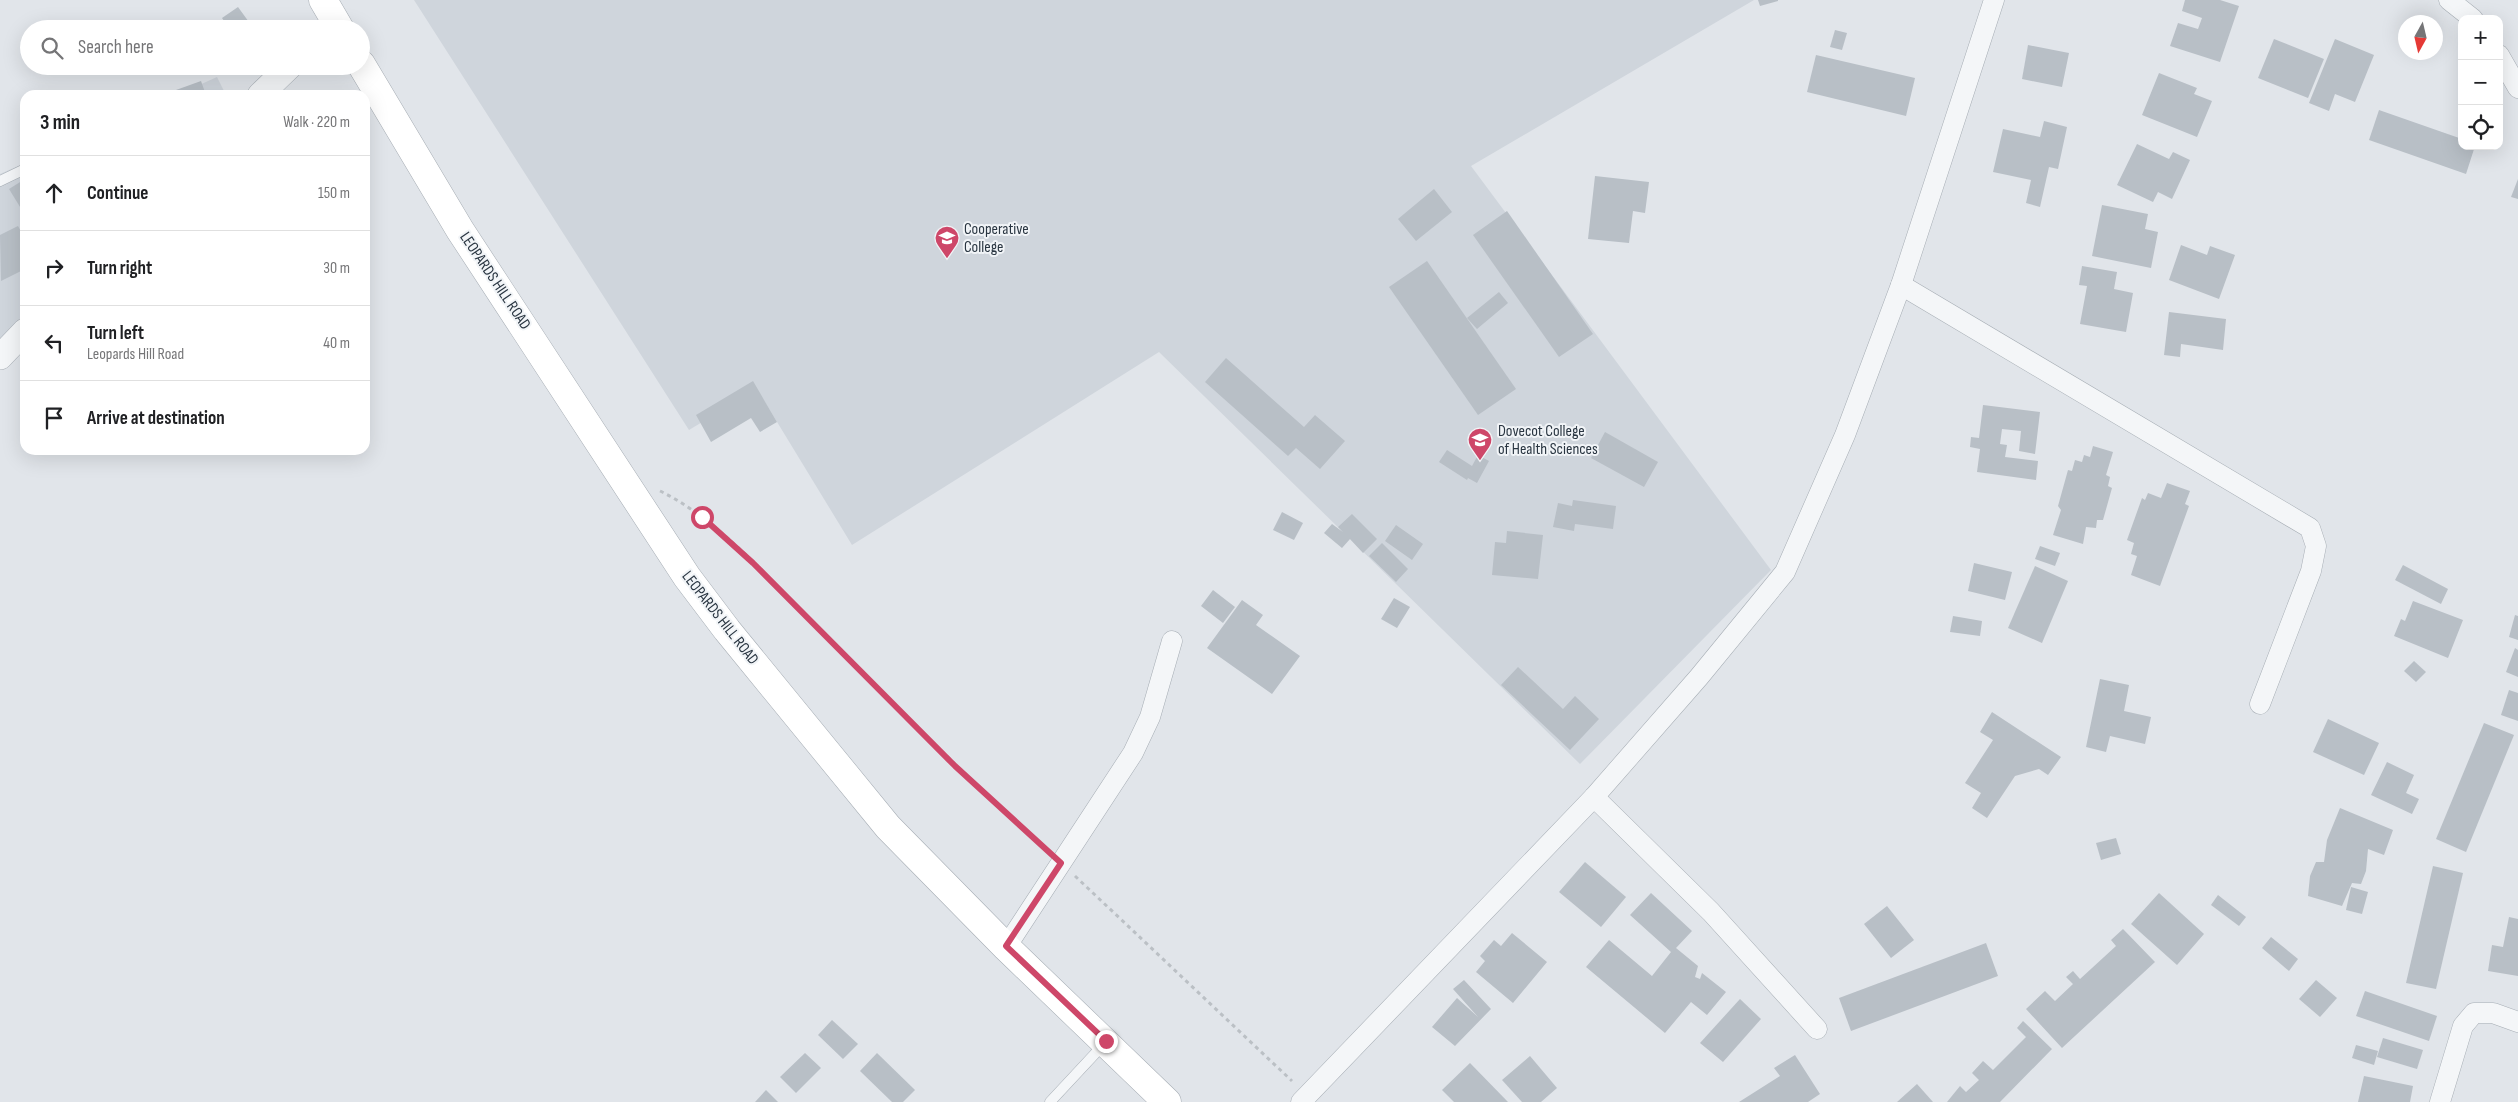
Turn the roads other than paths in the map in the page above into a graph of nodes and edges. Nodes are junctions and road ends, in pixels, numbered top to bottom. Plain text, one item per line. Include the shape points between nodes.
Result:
1 (323, 0) edge
2 (1994, 0) edge
3 (2449, 0) edge
4 (2467, 15) edge
5 (333, 20) edge
6 (2502, 60) edge
7 (281, 75) edge
8 (368, 75) edge
9 (2518, 88) edge
10 (265, 90) edge
11 (20, 171) edge
12 (0, 181) edge
13 (1901, 285) junction
14 (20, 337) edge
15 (0, 357) edge
16 (1172, 641) dead end
17 (2260, 704) dead end
18 (1594, 797) junction
19 (1006, 946) junction
20 (2518, 1022) edge
21 (1818, 1029) dead end
22 (1106, 1041) junction
23 (1307, 1100) edge
24 (1050, 1102) edge
25 (1167, 1102) edge
26 (2440, 1102) edge

1 - 5 main road
2 - 13 street
3 - 4 street
6 - 9 street
7 - 10 street
8 - 19 main road, LEOPARDS HILL ROAD via 460,230 687,577 888,827
11 - 12 lane
13 - 17 street via 2310,528 2316,546 2312,571
13 - 18 street via 1845,435 1784,572
14 - 15 street
16 - 19 street via 1150,717 1133,753
18 - 21 street via 1711,912
18 - 23 street
19 - 22 main road, LEOPARDS HILL ROAD
20 - 26 street via 2493,1014 2474,1013 2463,1026
22 - 24 lane
22 - 25 main road, LEOPARDS HILL ROAD

